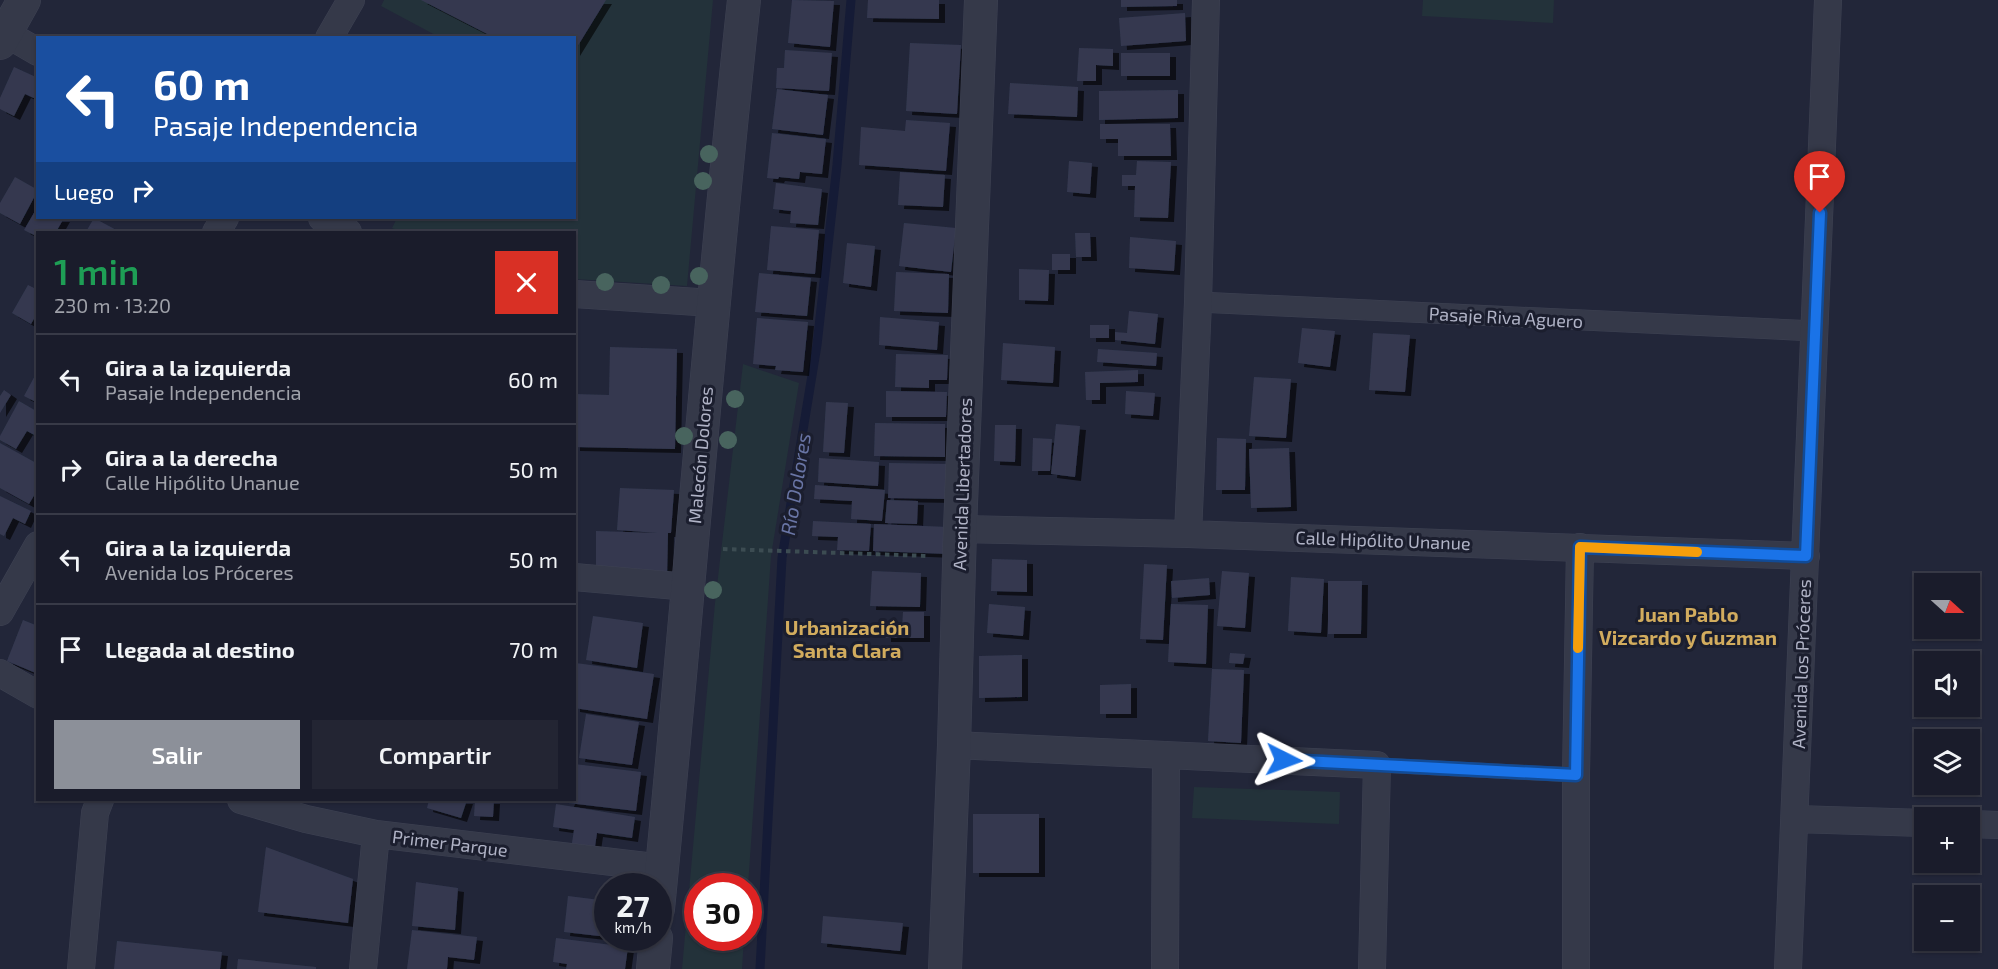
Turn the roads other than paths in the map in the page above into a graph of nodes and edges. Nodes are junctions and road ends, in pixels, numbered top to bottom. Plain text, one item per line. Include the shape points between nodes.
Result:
1 (24, 0) edge
2 (351, 0) edge
3 (744, 0) edge
4 (981, 0) edge
5 (1206, 0) edge
6 (1828, 0) edge
7 (330, 36) edge
8 (3, 38) edge
9 (36, 51) edge
10 (324, 219) edge
11 (346, 231) edge
12 (576, 294) edge
13 (1198, 302) junction
14 (713, 303) junction
15 (1815, 332) junction
16 (1188, 534) junction
17 (959, 543) junction
18 (1580, 547) junction
19 (36, 549) edge
20 (1806, 556) junction
21 (576, 577) edge
22 (689, 587) junction
23 (0, 612) edge
24 (0, 674) edge
25 (36, 694) edge
26 (954, 745) junction
27 (1166, 754) junction
28 (1377, 765) junction
29 (1576, 775) junction
30 (100, 801) edge
31 (244, 801) edge
32 (1794, 819) junction
33 (1914, 823) edge
34 (1980, 824) edge
35 (1998, 825) edge
36 (376, 834) junction
37 (663, 868) junction
38 (662, 873) edge
39 (655, 951) edge
40 (81, 969) edge
41 (363, 969) edge
42 (653, 969) edge
43 (945, 969) edge
44 (1165, 969) edge
45 (1372, 969) edge
46 (1576, 969) edge
47 (1788, 969) edge

1 - 8 street
2 - 7 street
3 - 14 street, Malecón Dolores
4 - 17 street, Avenida Libertadores
5 - 13 street
6 - 15 street, Avenida los Próceres
8 - 9 street
10 - 11 street
12 - 14 street
13 - 15 street, Pasaje Riva Aguero
13 - 16 street
14 - 22 street, Malecón Dolores
15 - 20 street, Avenida los Próceres
16 - 17 street, Calle Hipólito Unanue
16 - 18 street, Calle Hipólito Unanue
17 - 26 street, Avenida Libertadores
18 - 20 street, Calle Hipólito Unanue
18 - 29 street
19 - 23 street
20 - 32 street, Avenida los Próceres
21 - 22 street
22 - 37 street, Malecón Dolores
24 - 25 street
26 - 27 street
26 - 43 street, Avenida Libertadores
27 - 28 street
27 - 44 street
28 - 29 lane
28 - 45 street
29 - 46 street
30 - 40 street via 95,813
31 - 36 street, Primer Parque
32 - 33 street
32 - 47 street, Avenida los Próceres
34 - 35 street
36 - 37 street, Primer Parque
36 - 41 street
37 - 38 street, Malecón Dolores
39 - 42 street

